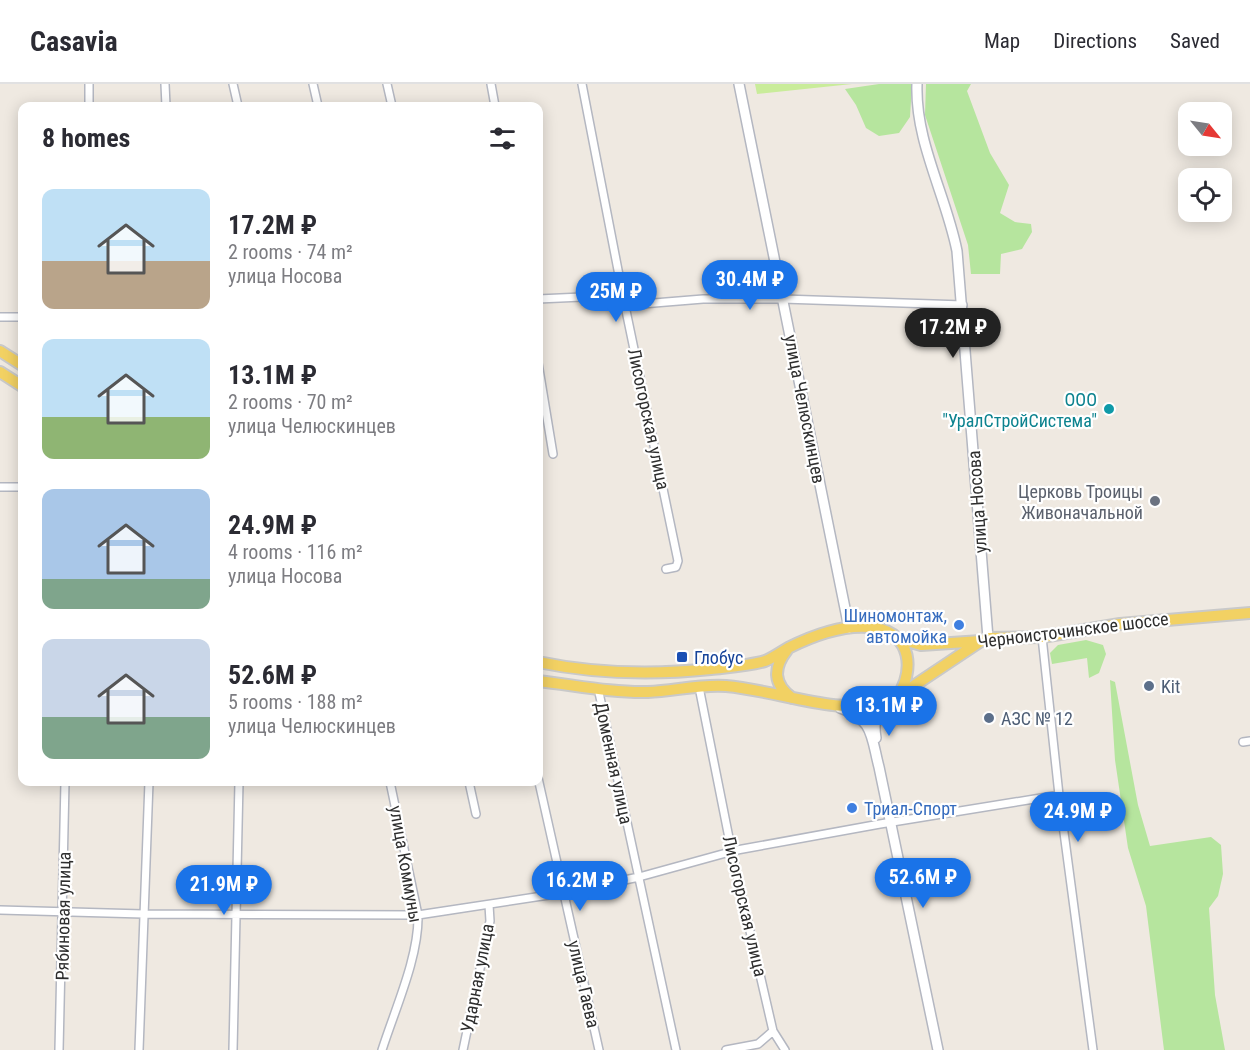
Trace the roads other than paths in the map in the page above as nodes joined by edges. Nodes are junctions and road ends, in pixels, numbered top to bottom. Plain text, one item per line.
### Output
1 (88, 84) edge
2 (165, 84) edge
3 (233, 84) edge
4 (313, 84) edge
5 (387, 84) edge
6 (491, 84) edge
7 (582, 84) edge
8 (739, 84) edge
9 (916, 84) edge
10 (89, 102) edge
11 (166, 102) edge
12 (237, 102) edge
13 (317, 102) edge
14 (391, 102) edge
15 (494, 102) edge
16 (543, 299) edge
17 (783, 299) junction
18 (624, 302) junction
19 (963, 305) junction
20 (0, 317) edge
21 (18, 317) edge
22 (0, 351) edge
23 (18, 362) edge
24 (0, 372) edge
25 (18, 383) edge
26 (543, 393) edge
27 (553, 454) dead end
28 (0, 487) edge
29 (18, 487) edge
30 (666, 569) dead end
31 (1250, 613) edge
32 (849, 628) junction
33 (1042, 637) junction
34 (897, 638) junction
35 (985, 639) junction
36 (789, 648) junction
37 (543, 663) edge
38 (543, 682) edge
39 (699, 687) junction
40 (598, 688) junction
41 (898, 696) junction
42 (793, 698) junction
43 (888, 703) junction
44 (832, 706) junction
45 (879, 767) junction
46 (65, 786) edge
47 (149, 786) edge
48 (239, 786) edge
49 (391, 786) edge
50 (470, 786) edge
51 (540, 786) edge
52 (1059, 795) junction
53 (476, 814) dead end
54 (891, 822) junction
55 (732, 853) junction
56 (639, 877) junction
57 (562, 893) junction
58 (489, 905) junction
59 (0, 910) edge
60 (63, 913) junction
61 (236, 913) junction
62 (143, 914) junction
63 (418, 915) junction
64 (773, 1032) junction
65 (60, 1050) edge
66 (140, 1050) edge
67 (233, 1050) edge
68 (382, 1050) edge
69 (463, 1050) edge
70 (599, 1050) edge
71 (676, 1050) edge
72 (726, 1050) edge
73 (785, 1050) edge
74 (938, 1050) edge
75 (1093, 1050) edge

1 - 10 street
2 - 11 street
3 - 12 street
4 - 13 street
5 - 14 street
6 - 15 street
7 - 18 street, Лисогорская улица
8 - 17 street, улица Челюскинцев
9 - 19 street, улица Носова
16 - 18 street
17 - 18 street
17 - 19 street
17 - 32 street, улица Челюскинцев
18 - 30 street, Лисогорская улица
19 - 35 street, улица Носова
20 - 21 street
22 - 23 main road
24 - 25 main road
26 - 27 street
28 - 29 street
31 - 33 main road, Черноисточинское шоссе
32 - 34 main road
32 - 36 main road
33 - 35 main road, Черноисточинское шоссе
33 - 52 street
34 - 35 main road, Черноисточинское шоссе
34 - 41 main road
35 - 41 main road
36 - 37 main road
36 - 42 main road
38 - 40 main road
39 - 40 main road
39 - 42 main road
39 - 55 street, Лисогорская улица
40 - 56 street, Доменная улица
41 - 43 main road
42 - 44 main road
43 - 44 main road
43 - 45 street
44 - 45 street
45 - 54 street
46 - 60 street, Рябиновая улица
47 - 62 street
48 - 61 street
49 - 63 street, улица Коммуны
50 - 53 street
51 - 57 street, улица Гаева
52 - 54 street
52 - 75 street
54 - 55 street
54 - 74 street
55 - 56 street
55 - 64 street, Лисогорская улица
56 - 57 street
56 - 71 street, Доменная улица
57 - 58 street
57 - 70 street, улица Гаева
58 - 63 street
58 - 69 street, Ударная улица
59 - 60 street
60 - 62 street
60 - 65 street, Рябиновая улица
61 - 62 street
61 - 63 street
61 - 67 street
62 - 66 street
63 - 68 street, улица Коммуны
64 - 72 street
64 - 73 street, Лисогорская улица

